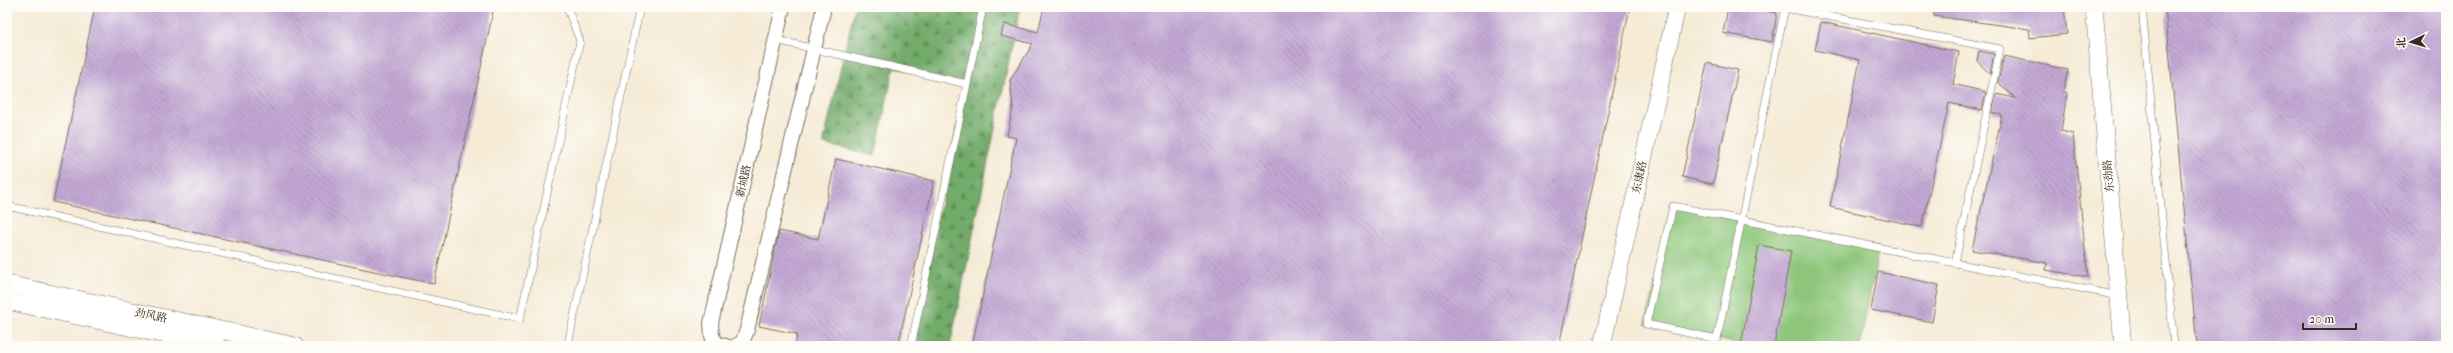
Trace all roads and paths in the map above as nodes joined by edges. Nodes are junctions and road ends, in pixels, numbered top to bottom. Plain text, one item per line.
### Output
1 (567, 7) edge
2 (640, 7) edge
3 (783, 7) edge
4 (824, 7) edge
5 (983, 7) edge
6 (1677, 7) edge
7 (2094, 7) edge
8 (2142, 7) edge
9 (776, 40) junction
10 (814, 50) junction
11 (967, 84) junction
12 (7, 206) edge
13 (1741, 220) junction
14 (1955, 263) junction
15 (7, 284) edge
16 (2119, 296) junction
17 (7, 302) edge
18 (568, 344) dead end
19 (218, 346) edge
20 (295, 346) edge
21 (726, 346) edge
22 (735, 346) edge
23 (911, 346) edge
24 (1602, 346) edge
25 (2123, 346) edge
26 (2174, 346) edge

1 - 12 lane
2 - 18 lane
3 - 9 street, 新城路
4 - 10 street
5 - 11 lane
6 - 24 street, 东康路
7 - 16 street, 东劲路
8 - 26 lane
9 - 10 lane
9 - 21 street, 新城路
10 - 11 lane
10 - 22 street
11 - 23 lane
13 - 13 lane
13 - 14 lane
13 - 14 lane
14 - 16 lane
15 - 20 street, 劲风路
16 - 25 street, 东劲路
17 - 19 street, 劲风路

